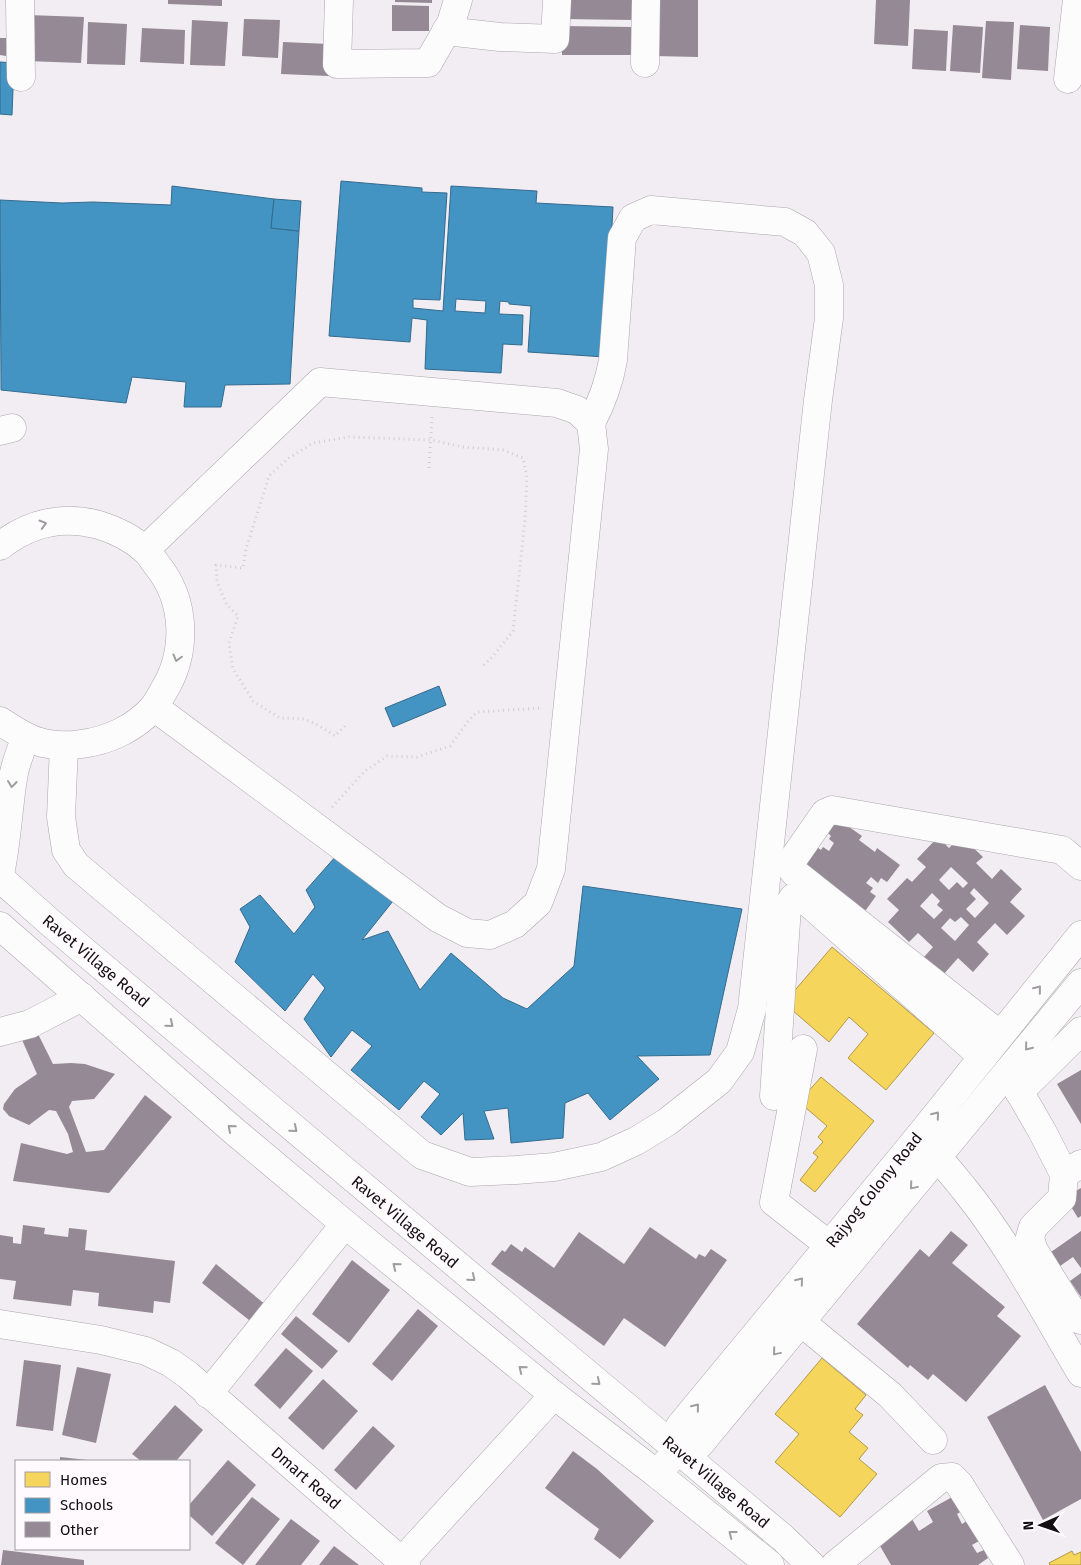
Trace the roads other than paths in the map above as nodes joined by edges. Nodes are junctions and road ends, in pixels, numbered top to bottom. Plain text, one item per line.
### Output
1 (20, 0) edge
2 (339, 0) edge
3 (458, 0) edge
4 (557, 0) edge
5 (646, 0) edge
6 (1077, 0) edge
7 (446, 31) junction
8 (645, 62) dead end
9 (21, 77) dead end
10 (1068, 79) dead end
11 (591, 423) junction
12 (0, 546) edge
13 (145, 550) junction
14 (154, 707) junction
15 (7, 727) edge
16 (64, 746) junction
17 (1081, 866) edge
18 (0, 874) edge
19 (0, 878) edge
20 (0, 926) edge
21 (1081, 935) edge
22 (1081, 983) edge
23 (82, 998) junction
24 (1081, 1031) edge
25 (0, 1032) edge
26 (1000, 1035) junction
27 (803, 1049) dead end
28 (983, 1057) junction
29 (1014, 1082) junction
30 (774, 1096) dead end
31 (917, 1139) junction
32 (938, 1157) junction
33 (1072, 1169) edge
34 (345, 1224) junction
35 (829, 1245) junction
36 (1081, 1320) edge
37 (801, 1322) junction
38 (1, 1328) edge
39 (1081, 1373) edge
40 (208, 1394) junction
41 (554, 1395) junction
42 (933, 1440) dead end
43 (678, 1450) junction
44 (657, 1474) junction
45 (404, 1563) edge
46 (770, 1565) edge
47 (811, 1565) edge
48 (835, 1565) edge
49 (1010, 1565) edge

1 - 9 street
2 - 7 street
3 - 7 street
4 - 7 street
5 - 8 street
6 - 10 street
11 - 13 street
11 - 14 street
11 - 16 street
12 -> 13 street
13 -> 14 street
14 - 16 street
15 - 16 street
15 -> 18 street
17 - 26 street
19 -> 43 street, Ravet Village Road
20 - 23 street, Ravet Village Road
26 -> 21 street, Rajyog Colony Road
22 -> 29 street, Rajyog Colony Road
23 - 25 street
34 -> 23 street, Ravet Village Road
24 - 29 street
26 - 28 street, Rajyog Colony Road
27 - 35 street
28 - 30 street
31 -> 28 street, Rajyog Colony Road
29 - 32 street, Rajyog Colony Road
29 - 33 street
31 - 32 street
31 - 35 street, Rajyog Colony Road
32 -> 37 street, Rajyog Colony Road
32 - 39 street
33 - 36 street
34 - 40 street
41 -> 34 street, Ravet Village Road
43 -> 35 street, Rajyog Colony Road
37 - 42 street
37 -> 43 street, Rajyog Colony Road
38 - 40 street, Dmart Road
40 - 45 street, Dmart Road
41 - 44 street, Ravet Village Road
41 - 45 street, Dmart Road
43 - 44 street
43 - 47 street, Ravet Village Road
46 -> 44 street, Ravet Village Road
48 - 49 street

